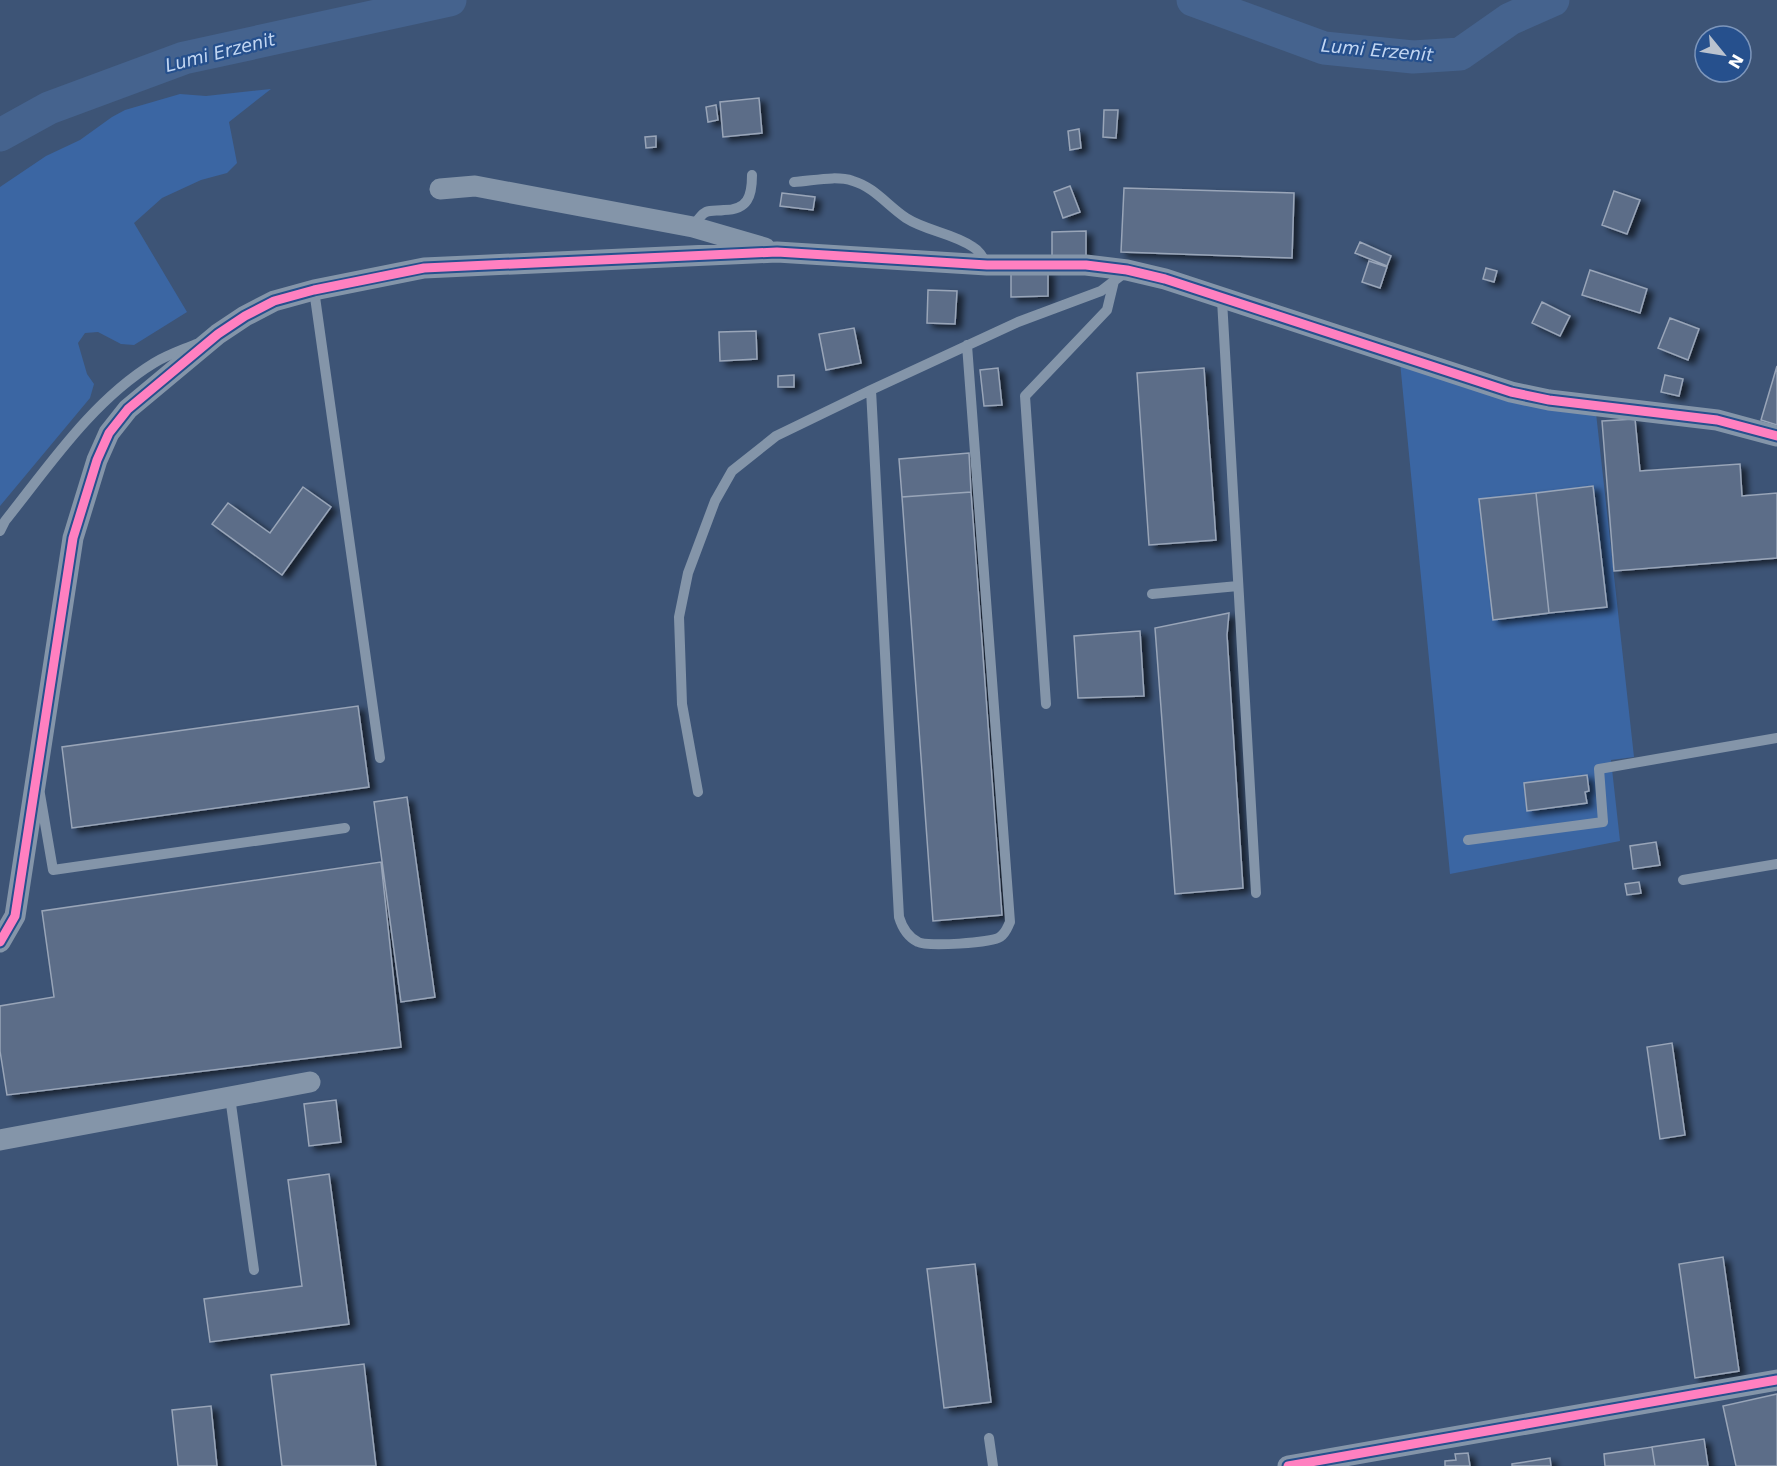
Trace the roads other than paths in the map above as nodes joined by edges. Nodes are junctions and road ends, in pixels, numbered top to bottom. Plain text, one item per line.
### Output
1 (752, 175) dead end
2 (794, 182) dead end
3 (440, 189) dead end
4 (693, 227) junction
5 (777, 252) junction
6 (987, 265) junction
7 (1120, 276) junction
8 (314, 290) junction
9 (1222, 300) junction
10 (218, 334) junction
11 (967, 345) junction
12 (871, 390) junction
13 (1777, 436) edge
14 (2, 526) edge
15 (1238, 586) junction
16 (1152, 594) dead end
17 (1046, 704) dead end
18 (1777, 738) edge
19 (380, 758) dead end
20 (36, 773) junction
21 (698, 792) dead end
22 (345, 828) dead end
23 (1468, 840) dead end
24 (1777, 864) edge
25 (1683, 880) dead end
26 (1256, 893) dead end
27 (0, 942) edge
28 (310, 1082) dead end
29 (230, 1097) junction
30 (0, 1140) edge
31 (254, 1270) dead end
32 (1777, 1380) edge
33 (989, 1438) dead end
34 (993, 1466) edge
35 (1288, 1466) edge

1 - 4 lane
2 - 6 lane
3 - 4 street
4 - 5 street
5 - 6 street
5 - 8 street
6 - 7 street
7 - 9 street
7 - 11 lane
7 - 17 lane
8 - 10 street
8 - 19 lane
9 - 13 street
9 - 15 lane
10 - 14 lane
10 - 20 street
11 - 12 lane
11 - 12 lane
12 - 21 lane
15 - 16 lane
15 - 26 lane
18 - 23 lane
20 - 22 lane
20 - 27 street
24 - 25 lane
28 - 29 street
29 - 30 street
29 - 31 lane
32 - 35 street
33 - 34 lane

